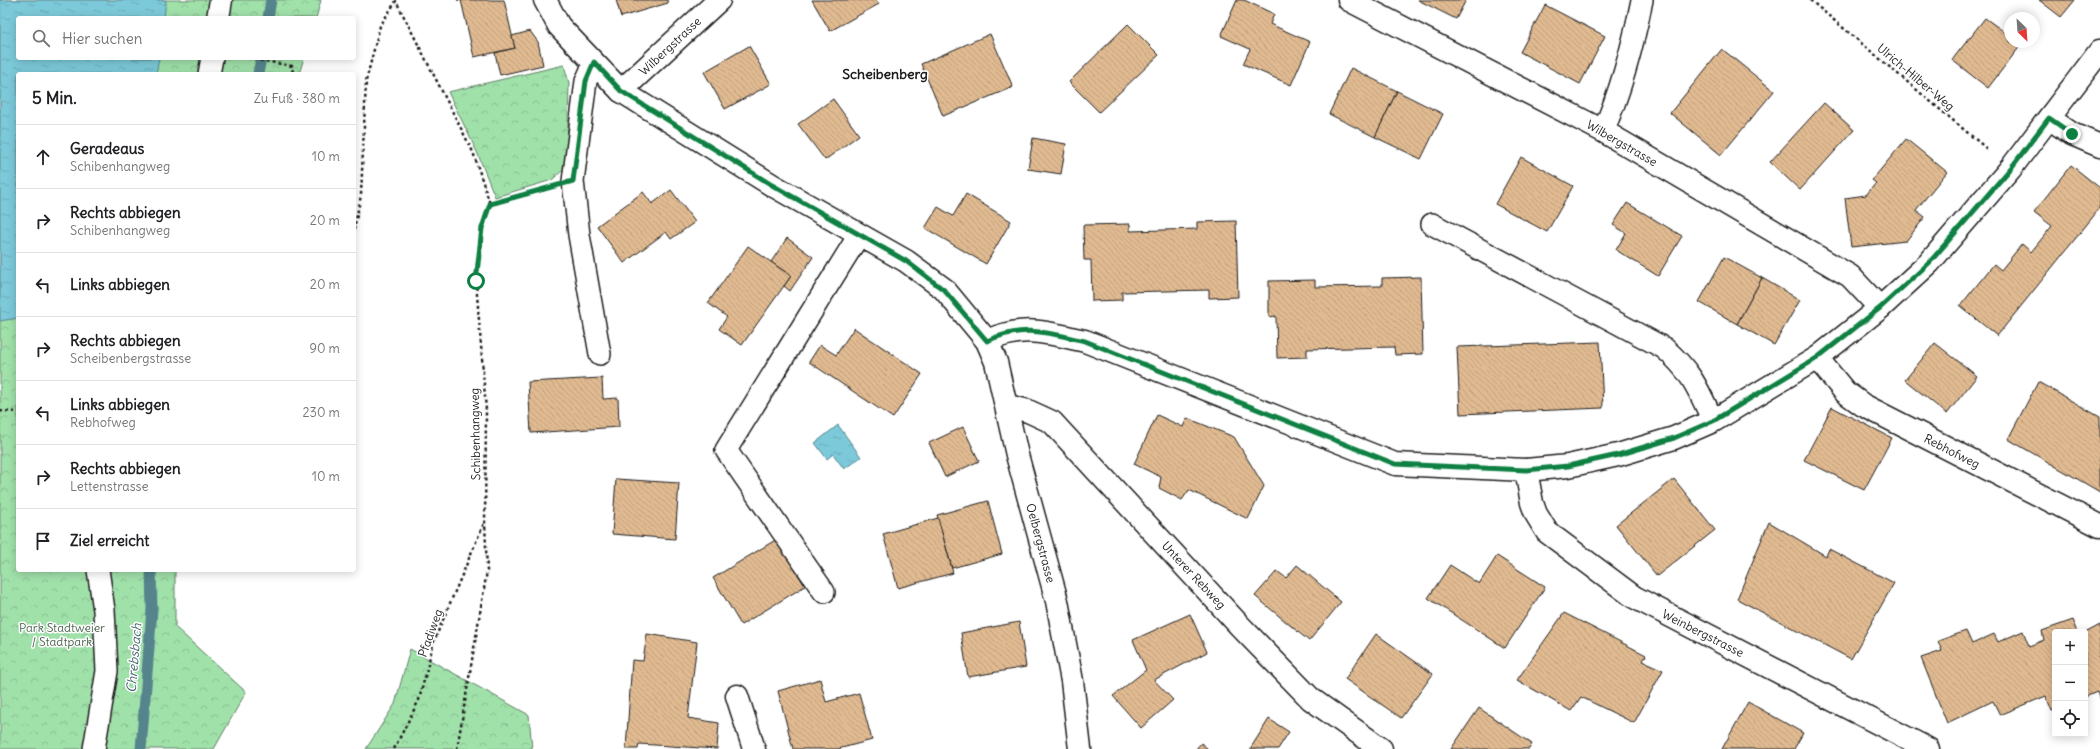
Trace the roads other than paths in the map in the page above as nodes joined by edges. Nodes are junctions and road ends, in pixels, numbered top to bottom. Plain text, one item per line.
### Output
1 (221, 0) edge
2 (545, 0) edge
3 (719, 0) edge
4 (1349, 0) edge
5 (1642, 0) edge
6 (218, 16) edge
7 (2100, 51) edge
8 (212, 60) edge
9 (594, 62) junction
10 (209, 72) edge
11 (621, 91) junction
12 (2049, 118) junction
13 (1603, 131) junction
14 (2100, 146) edge
15 (1432, 224) dead end
16 (859, 235) junction
17 (1880, 308) junction
18 (987, 341) junction
19 (600, 354) dead end
20 (1817, 358) junction
21 (1008, 406) junction
22 (1713, 421) junction
23 (1526, 470) junction
24 (2099, 525) edge
25 (98, 572) edge
26 (824, 592) dead end
27 (737, 696) dead end
28 (94, 749) edge
29 (754, 749) edge
30 (1080, 749) edge
31 (1381, 749) edge
32 (1928, 749) edge

1 - 6 street
2 - 9 street, Oelbergstrasse
3 - 11 street, Wilbergstrasse
4 - 13 street, Wilbergstrasse
5 - 13 lane
7 - 12 street
8 - 10 lane
9 - 11 street, Oelbergstrasse
9 - 19 lane
11 - 16 street, Oelbergstrasse
12 - 14 street
12 - 17 street
13 - 17 street, Wilbergstrasse
15 - 22 lane
16 - 18 street, Oelbergstrasse
16 - 26 lane
17 - 20 street
18 - 21 street, Oelbergstrasse
18 - 23 street
20 - 22 street
20 - 24 street, Rebhofweg
21 - 30 street, Oelbergstrasse
21 - 31 street, Unterer Rebweg
22 - 23 street
23 - 32 street, Weinbergstrasse
25 - 28 lane
27 - 29 street

